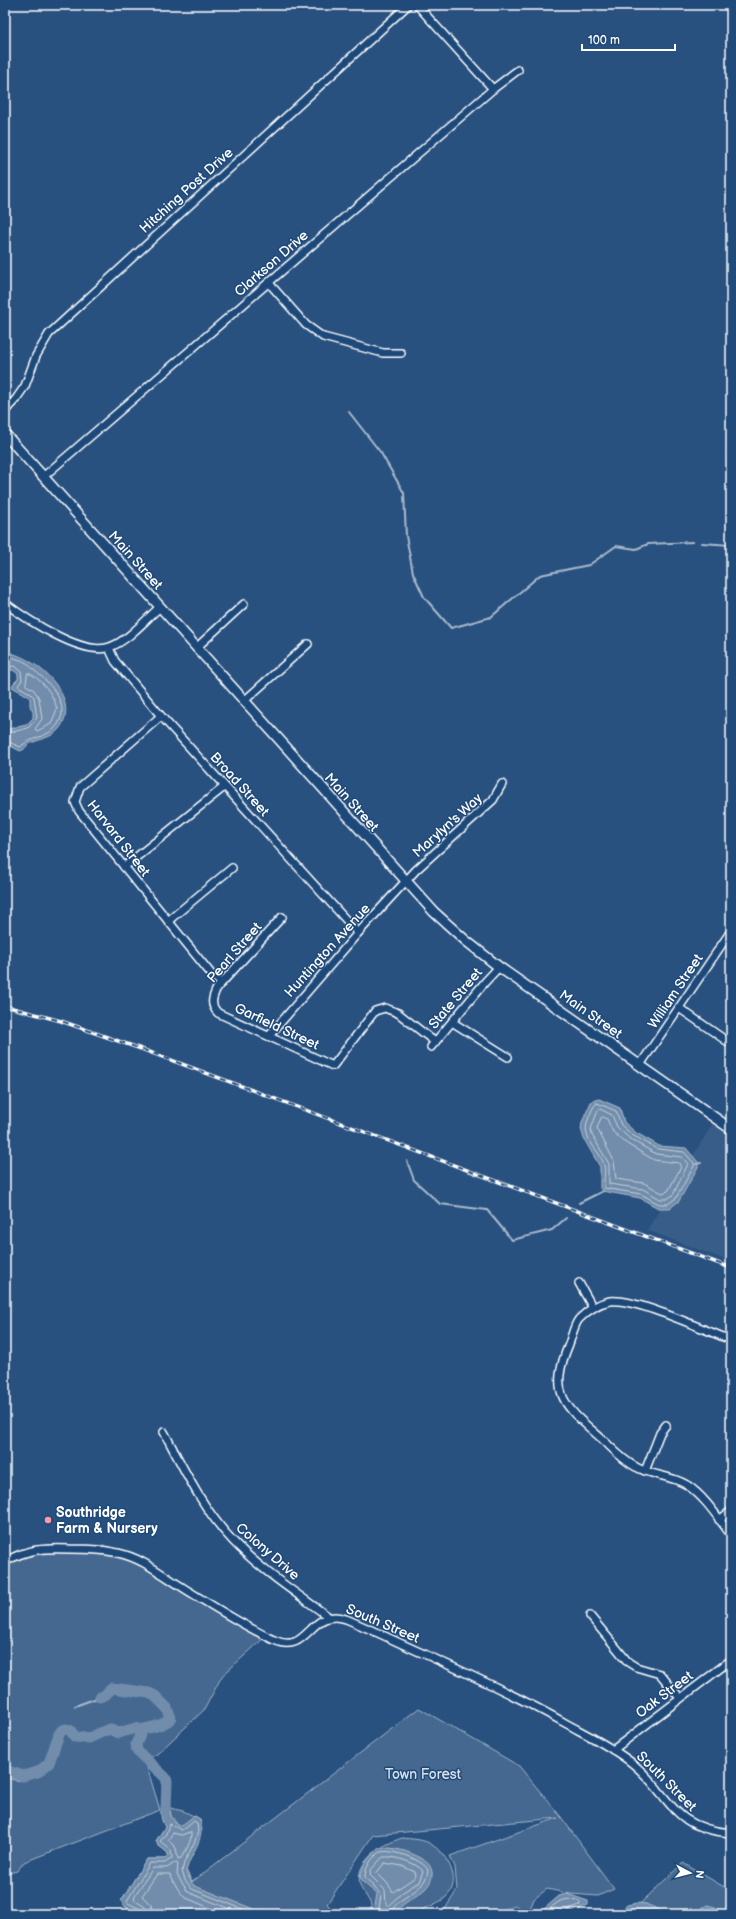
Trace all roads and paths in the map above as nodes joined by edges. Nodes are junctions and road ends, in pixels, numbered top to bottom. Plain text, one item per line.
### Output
1 (408, 5) edge
2 (418, 5) edge
3 (518, 70) dead end
4 (493, 89) junction
5 (269, 283) junction
6 (401, 353) dead end
7 (5, 411) edge
8 (5, 434) edge
9 (43, 477) junction
10 (5, 604) edge
11 (244, 604) dead end
12 (160, 607) junction
13 (308, 644) dead end
14 (109, 648) junction
15 (196, 648) junction
16 (244, 701) junction
17 (161, 716) junction
18 (502, 784) dead end
19 (224, 787) junction
20 (124, 867) junction
21 (232, 868) dead end
22 (405, 882) junction
23 (282, 917) dead end
24 (168, 921) junction
25 (731, 930) edge
26 (358, 933) junction
27 (499, 967) junction
28 (221, 983) junction
29 (212, 1007) joint
30 (679, 1008) junction
31 (452, 1022) junction
32 (269, 1036) junction
33 (731, 1044) edge
34 (508, 1057) dead end
35 (640, 1065) junction
36 (333, 1066) joint
37 (731, 1129) edge
38 (579, 1283) dead end
39 (593, 1308) junction
40 (731, 1340) edge
41 (666, 1425) dead end
42 (164, 1432) dead end
43 (645, 1471) junction
44 (731, 1511) edge
45 (719, 1520) junction
46 (731, 1535) edge
47 (5, 1562) edge
48 (590, 1616) dead end
49 (329, 1617) junction
50 (731, 1660) edge
51 (680, 1698) junction
52 (613, 1750) junction
53 (731, 1833) edge

1 - 7 street, Hitching Post Drive
2 - 4 street
3 - 4 street, Clarkson Drive
4 - 5 street, Clarkson Drive
5 - 6 street
5 - 9 street, Clarkson Drive
8 - 9 main road, Main Street
9 - 12 main road, Main Street
10 - 14 street
11 - 15 street
12 - 14 street
12 - 15 main road, Main Street
13 - 16 street
14 - 17 street, Broad Street
15 - 16 main road, Main Street
16 - 22 main road, Main Street
17 - 19 street, Broad Street
17 - 20 street, Harvard Street
18 - 22 street, Marylyn's Way
19 - 20 street
19 - 26 street, Broad Street
20 - 24 street, Harvard Street
21 - 24 street
22 - 26 street, Huntington Avenue
22 - 27 main road, Main Street
23 - 28 street, Pearl Street
24 - 28 street, Harvard Street
25 - 30 street, William Street
26 - 32 street, Huntington Avenue
27 - 31 street, State Street
27 - 35 main road, Main Street
28 - 29 street, Pearl Street
29 - 32 street, Garfield Street
30 - 33 street
30 - 35 street, William Street
31 - 34 street
31 - 36 street, State Street
32 - 36 street, Garfield Street
35 - 37 main road, Main Street
38 - 39 street
39 - 40 street
39 - 43 street
41 - 43 street
42 - 49 street, Colony Drive
43 - 45 street
44 - 45 street
45 - 46 street
47 - 49 street, South Street
48 - 51 street
49 - 52 street, South Street
50 - 51 street, Oak Street
51 - 52 street, Oak Street
52 - 53 street, South Street

